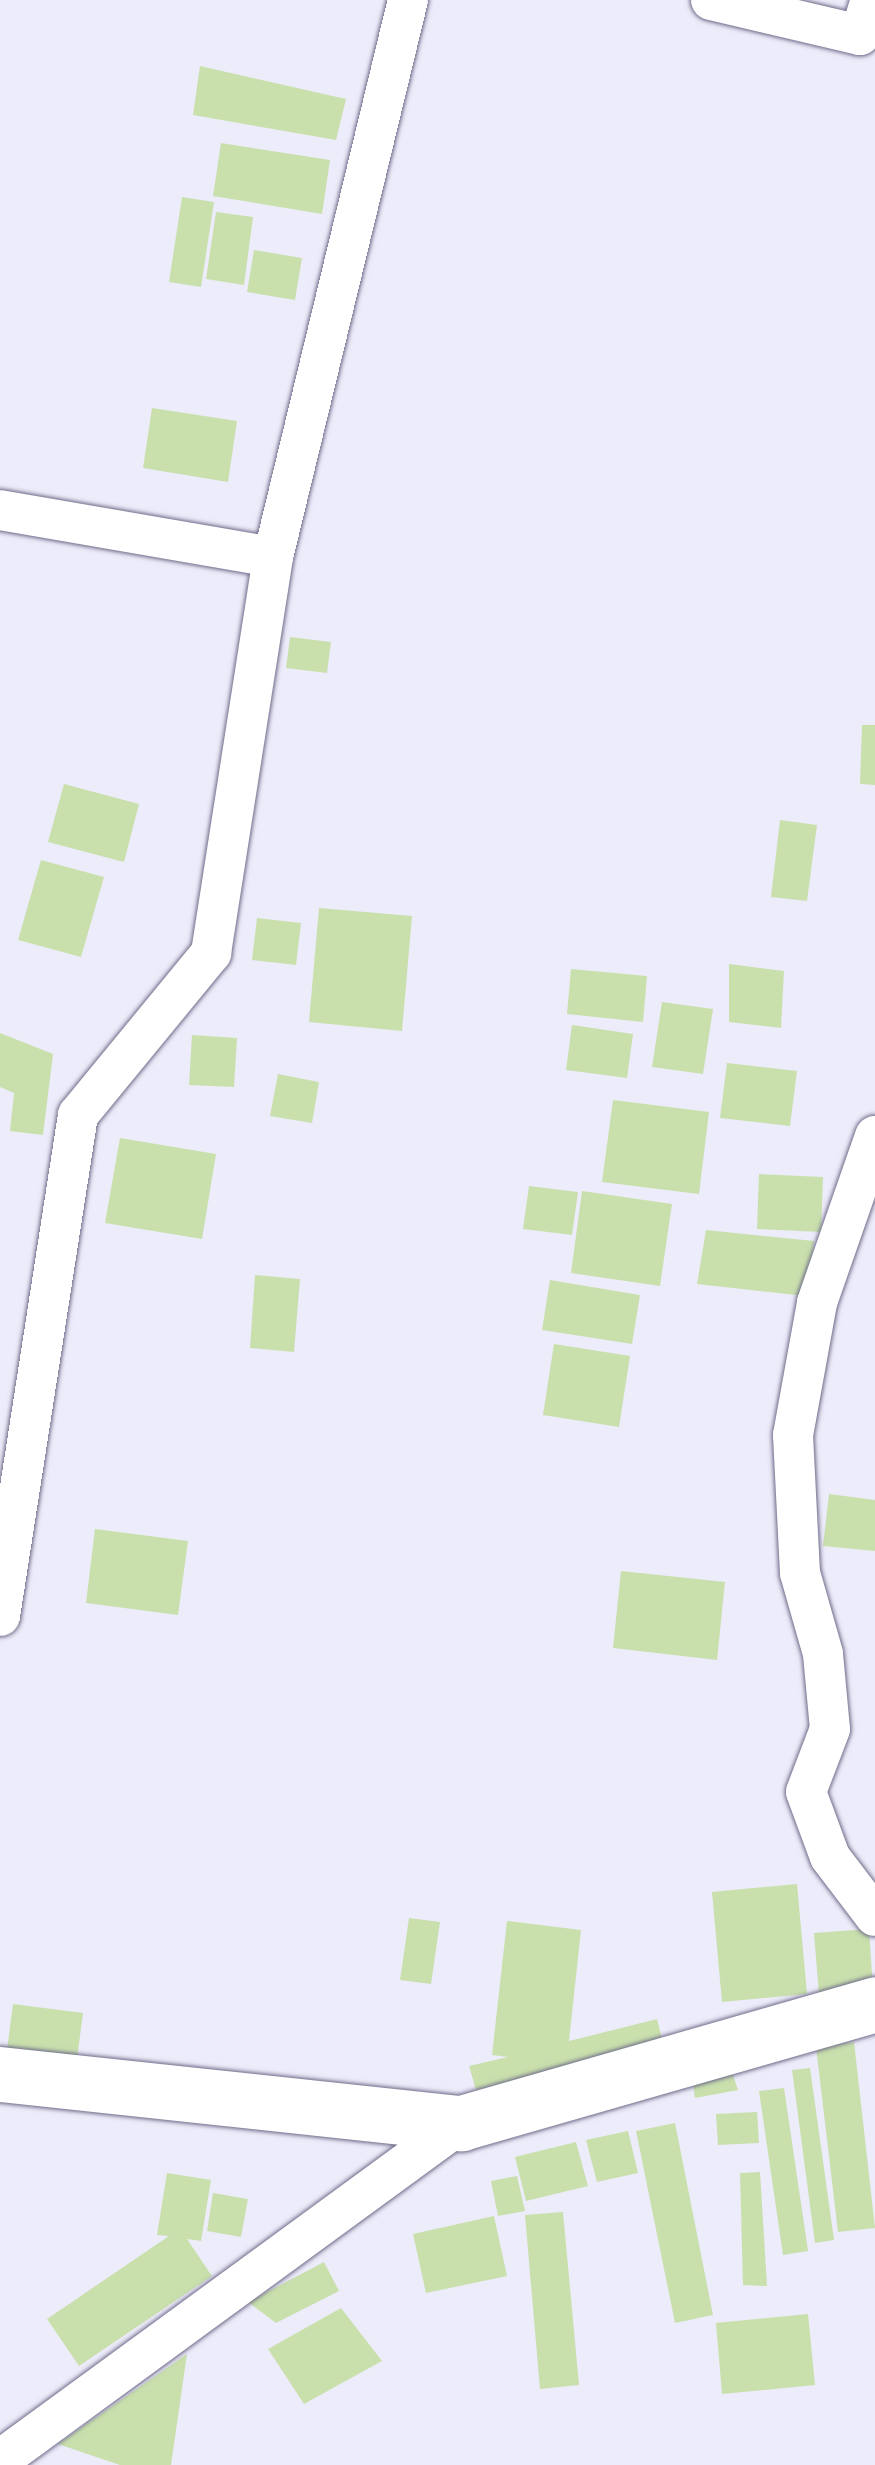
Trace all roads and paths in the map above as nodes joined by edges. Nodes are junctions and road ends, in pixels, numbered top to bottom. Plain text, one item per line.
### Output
1 (408, 0) edge
2 (711, 0) edge
3 (871, 0) edge
4 (0, 510) edge
5 (273, 557) junction
6 (875, 1136) edge
7 (0, 1616) edge
8 (875, 1916) edge
9 (875, 2004) edge
10 (0, 2074) edge
11 (461, 2123) junction
12 (0, 2460) edge

1 - 5 street
2 - 3 street
4 - 5 street
5 - 7 street
6 - 8 street
9 - 11 street
10 - 11 street
11 - 12 street

